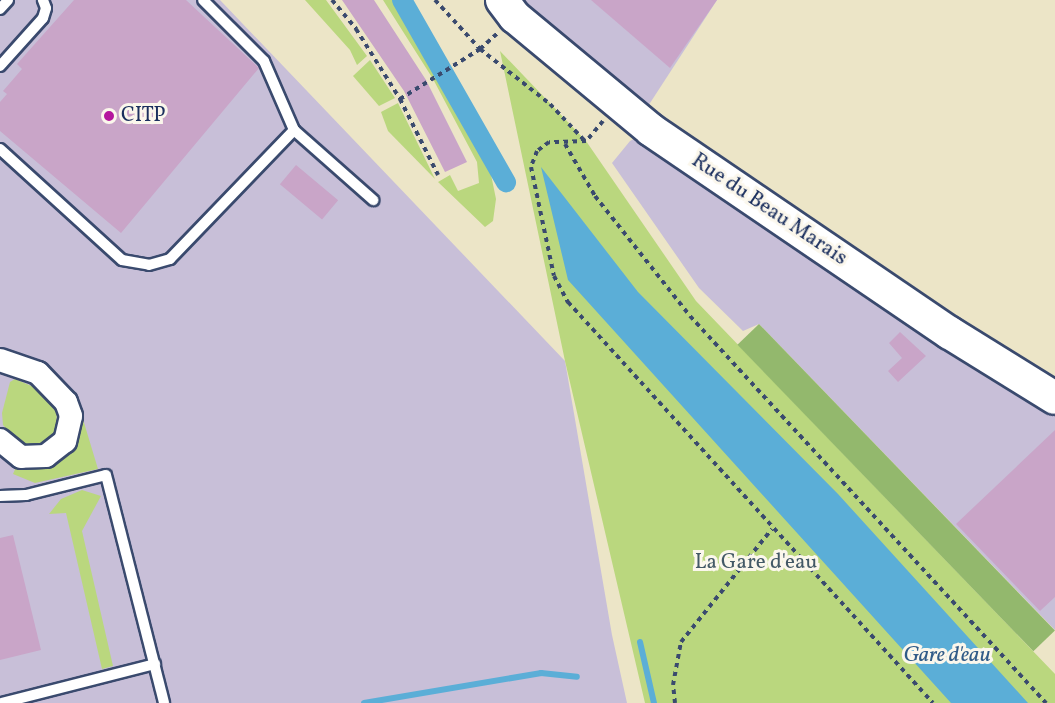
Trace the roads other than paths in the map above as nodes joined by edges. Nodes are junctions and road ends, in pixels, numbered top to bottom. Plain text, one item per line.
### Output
1 (8, 0) edge
2 (42, 0) edge
3 (203, 0) edge
4 (0, 9) edge
5 (508, 9) edge
6 (0, 66) edge
7 (294, 130) junction
8 (0, 149) edge
9 (373, 200) dead end
10 (0, 360) edge
11 (1055, 398) edge
12 (0, 441) edge
13 (0, 496) edge
14 (155, 664) junction
15 (2, 703) edge
16 (164, 703) edge

1 - 4 lane
2 - 6 lane
3 - 7 lane
5 - 11 street, Rue du Beau Marais
7 - 8 lane
7 - 9 lane
10 - 12 street
13 - 14 lane
14 - 15 lane
14 - 16 lane

